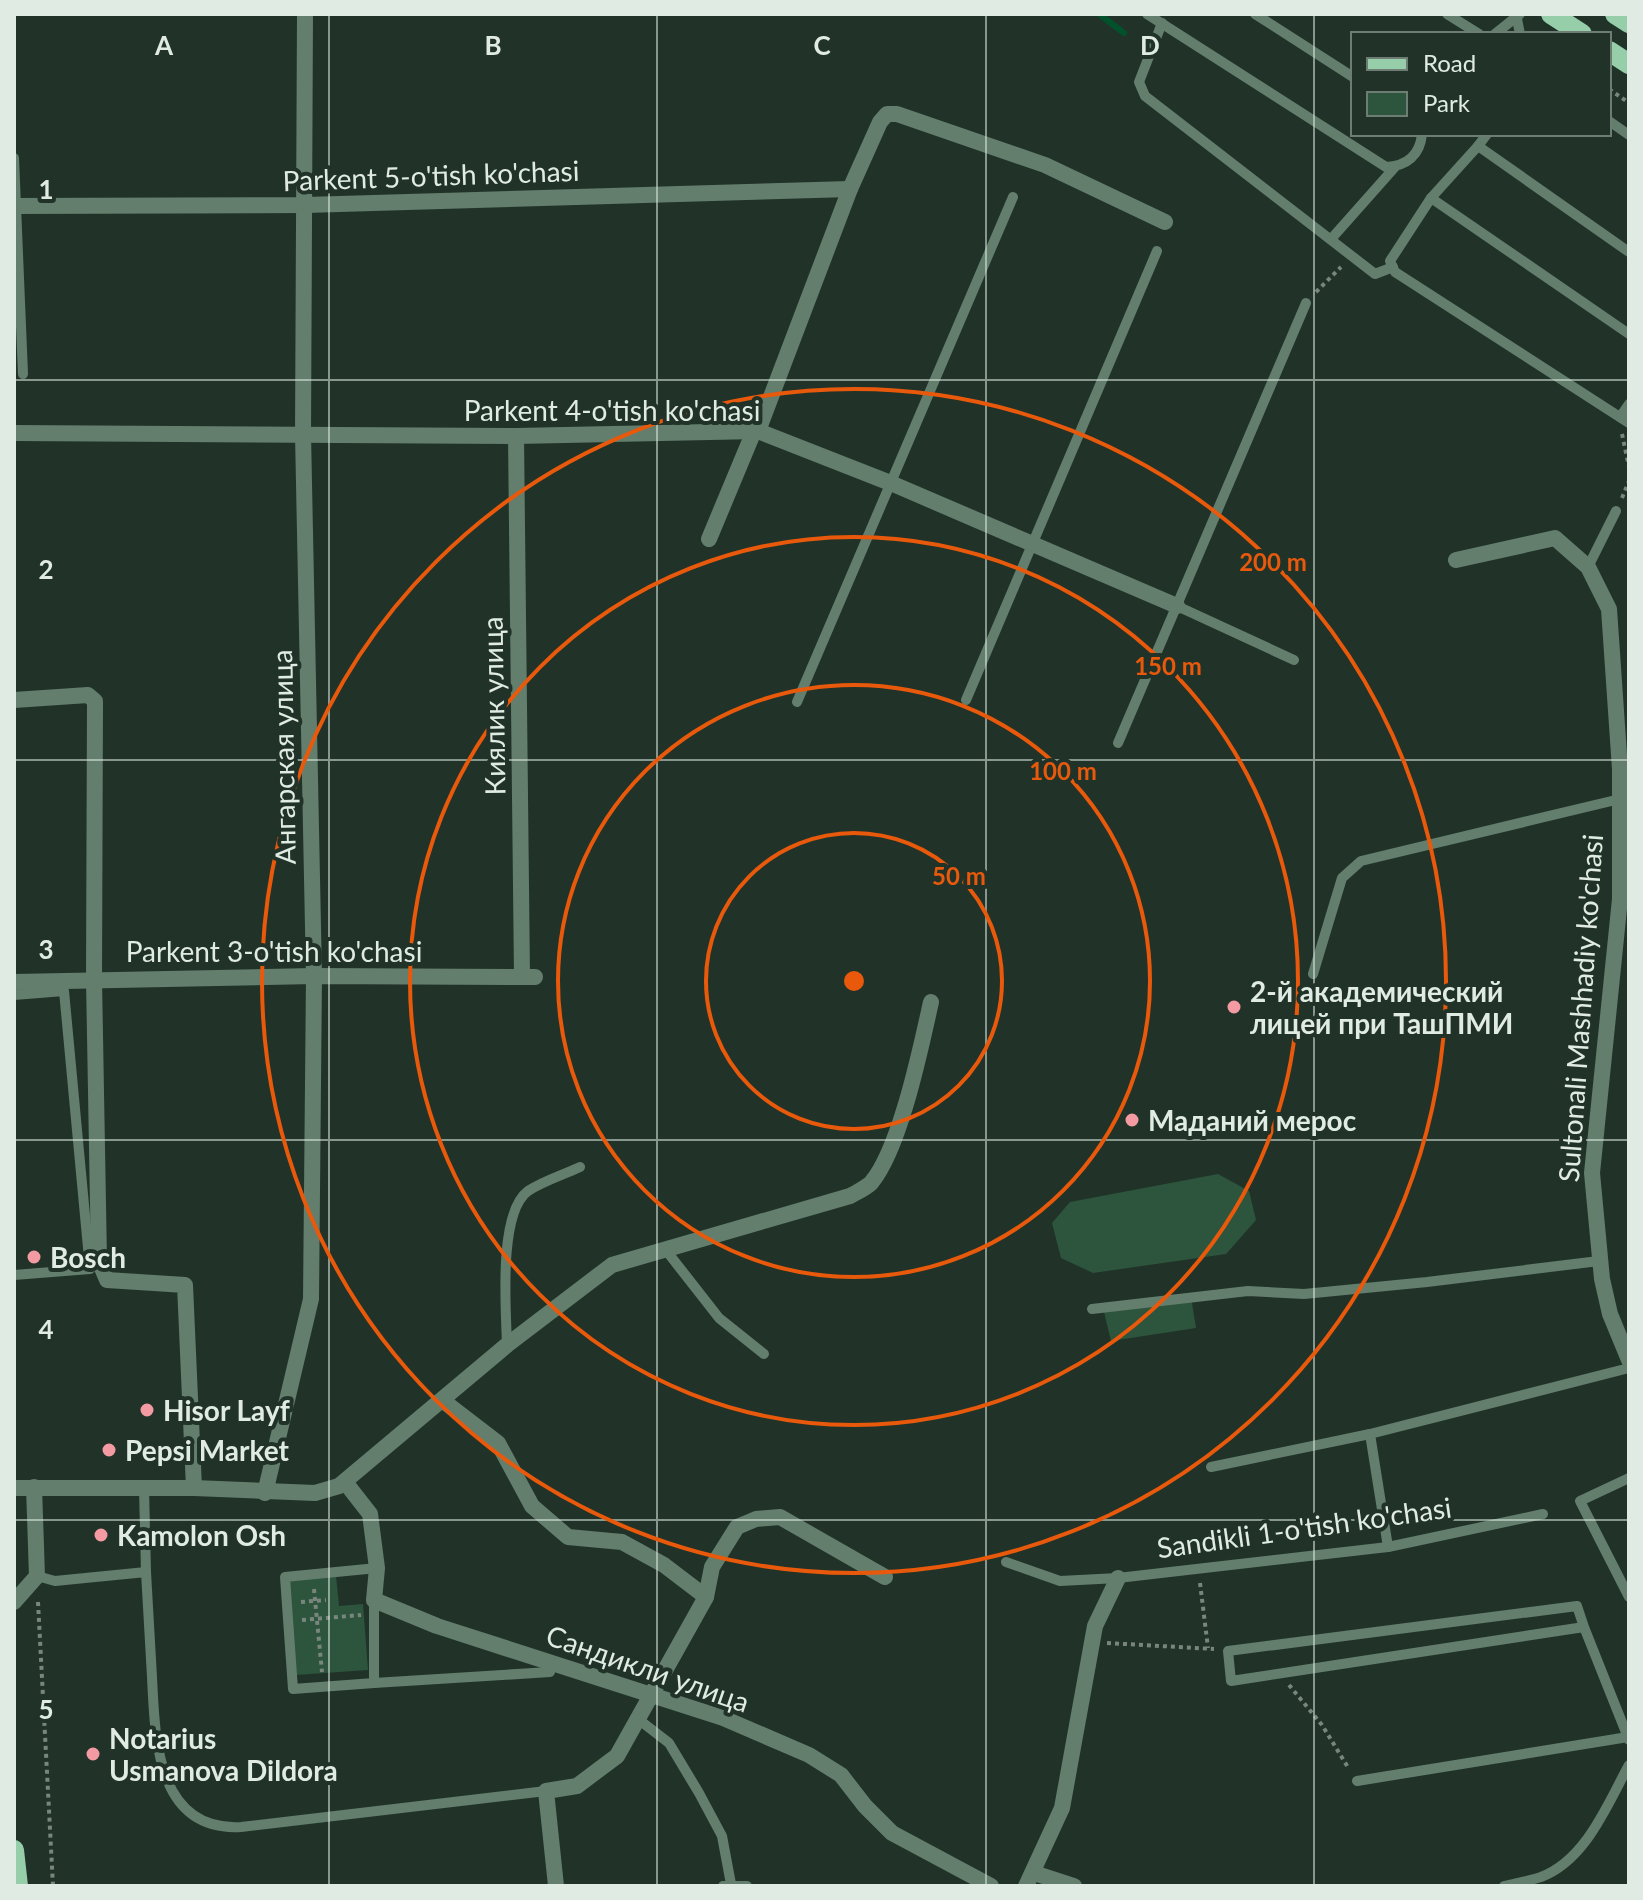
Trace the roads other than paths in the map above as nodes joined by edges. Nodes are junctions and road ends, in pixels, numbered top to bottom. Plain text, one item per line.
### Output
1 (305, 14) edge
2 (1147, 14) edge
3 (1255, 14) edge
4 (1447, 14) edge
5 (1551, 14) edge
6 (1615, 14) edge
7 (1517, 15) edge
8 (1162, 23) junction
9 (1629, 23) edge
10 (1476, 32) edge
11 (1497, 32) edge
12 (1579, 32) edge
13 (1611, 52) edge
14 (1629, 64) edge
15 (1351, 76) edge
16 (1611, 122) edge
17 (1629, 135) edge
18 (1423, 136) edge
19 (1486, 136) edge
20 (1478, 146) junction
21 (14, 158) edge
22 (1395, 167) junction
23 (850, 189) junction
24 (1013, 197) dead end
25 (1431, 198) junction
26 (305, 205) junction
27 (15, 206) edge
28 (1165, 222) dead end
29 (1332, 238) junction
30 (1157, 251) dead end
31 (1629, 252) edge
32 (1393, 267) junction
33 (1306, 303) road end
34 (1629, 334) edge
35 (23, 374) dead end
36 (1629, 404) edge
37 (1626, 421) edge
38 (756, 431) junction
39 (14, 433) edge
40 (303, 434) junction
41 (516, 436) junction
42 (893, 484) junction
43 (1616, 511) road end
44 (709, 539) dead end
45 (1036, 544) junction
46 (1456, 560) dead end
47 (1588, 567) junction
48 (1177, 606) junction
49 (1294, 660) dead end
50 (14, 700) edge
51 (966, 700) dead end
52 (797, 702) dead end
53 (1118, 743) dead end
54 (1625, 770) edge
55 (1620, 799) junction
56 (1313, 974) dead end
57 (314, 976) junction
58 (528, 976) joint
59 (94, 979) junction
60 (14, 982) edge
61 (14, 995) edge
62 (931, 1002) dead end
63 (580, 1167) dead end
64 (665, 1249) junction
65 (1599, 1261) junction
66 (14, 1275) edge
67 (1092, 1309) dead end
68 (507, 1345) junction
69 (764, 1354) dead end
70 (1629, 1360) edge
71 (1629, 1368) edge
72 (442, 1400) junction
73 (1370, 1434) junction
74 (1211, 1467) dead end
75 (1629, 1478) edge
76 (345, 1482) junction
77 (34, 1487) junction
78 (14, 1488) edge
79 (144, 1488) junction
80 (194, 1488) junction
81 (265, 1493) junction
82 (1543, 1514) dead end
83 (1388, 1547) junction
84 (1006, 1562) dead end
85 (377, 1568) junction
86 (146, 1572) junction
87 (37, 1576) junction
88 (885, 1577) dead end
89 (1118, 1578) junction
90 (706, 1597) junction
91 (1629, 1597) edge
92 (14, 1602) edge
93 (373, 1607) junction
94 (1584, 1627) junction
95 (550, 1672) dead end
96 (374, 1683) junction
97 (653, 1693) junction
98 (638, 1719) junction
99 (1628, 1738) edge
100 (1629, 1765) edge
101 (1357, 1781) road end
102 (546, 1791) junction
103 (14, 1850) edge
104 (1030, 1880) edge
105 (727, 1885) edge
106 (18, 1886) edge
107 (556, 1886) edge
108 (747, 1886) edge
109 (991, 1886) edge
110 (1074, 1886) edge
111 (1504, 1886) edge

1 - 26 street, Ангарская улица
2 - 8 lane
3 - 15 lane
4 - 10 lane
5 - 12 main road
6 - 9 main road
7 - 11 lane
8 - 22 lane
8 - 29 lane
13 - 14 main road
16 - 17 lane
18 - 22 lane
19 - 20 lane
20 - 25 lane
20 - 31 lane
21 - 27 lane
22 - 29 lane
23 - 26 street, Parkent 5-o'tish ko'chasi
23 - 28 street
23 - 38 street
24 - 42 lane
25 - 32 lane
25 - 34 lane
26 - 27 street, Parkent 5-o'tish ko'chasi
26 - 40 street, Ангарская улица
27 - 35 lane
29 - 32 lane
30 - 45 lane
32 - 37 lane
33 - 48 lane
36 - 37 lane
38 - 41 street, Parkent 4-o'tish ko'chasi
38 - 42 street, Parkent 4-o'tish ko'chasi
38 - 44 street
39 - 40 street, Parkent 4-o'tish ko'chasi
40 - 41 street, Parkent 4-o'tish ko'chasi
40 - 57 street, Ангарская улица
41 - 58 street, Киялик улица
42 - 45 street, Parkent 4-o'tish ko'chasi
42 - 52 lane
43 - 47 lane
45 - 48 street, Parkent 4-o'tish ko'chasi
45 - 51 lane
46 - 47 street, Sultonali Mashhadiy ko'chasi
47 - 54 street, Sultonali Mashhadiy ko'chasi
48 - 49 lane
48 - 53 lane
50 - 59 street
54 - 55 street, Sultonali Mashhadiy ko'chasi
55 - 56 lane
55 - 65 street, Sultonali Mashhadiy ko'chasi
57 - 58 street, Parkent 3-o'tish ko'chasi
57 - 59 street, Parkent 3-o'tish ko'chasi
57 - 81 street, Ангарская улица
59 - 60 street, Parkent 3-o'tish ko'chasi
59 - 80 street
61 - 66 lane
62 - 64 street
63 - 68 lane
64 - 68 street
64 - 69 lane
65 - 67 lane
65 - 70 street, Sultonali Mashhadiy ko'chasi
68 - 72 street
71 - 73 lane
72 - 76 street
72 - 90 street
73 - 74 lane
73 - 83 lane
75 - 91 lane
76 - 81 street
76 - 85 street
77 - 78 street
77 - 79 street
77 - 87 street
79 - 80 street
79 - 86 lane
80 - 81 street
82 - 83 lane, Sandikli 1-o'tish ko'chasi
83 - 89 lane, Sandikli 1-o'tish ko'chasi
84 - 89 lane, Sandikli 1-o'tish ko'chasi
85 - 93 street
85 - 96 lane
86 - 87 lane
86 - 102 lane
87 - 92 street
88 - 90 street
89 - 104 street
90 - 97 street
93 - 96 lane
93 - 97 street, Сандикли улица
94 - 94 lane
94 - 99 lane
95 - 96 lane
97 - 98 street
97 - 109 street, Сандикли улица
98 - 102 street
98 - 105 lane
99 - 101 lane
100 - 111 lane
102 - 107 street
103 - 106 main road
104 - 110 street
105 - 108 lane

